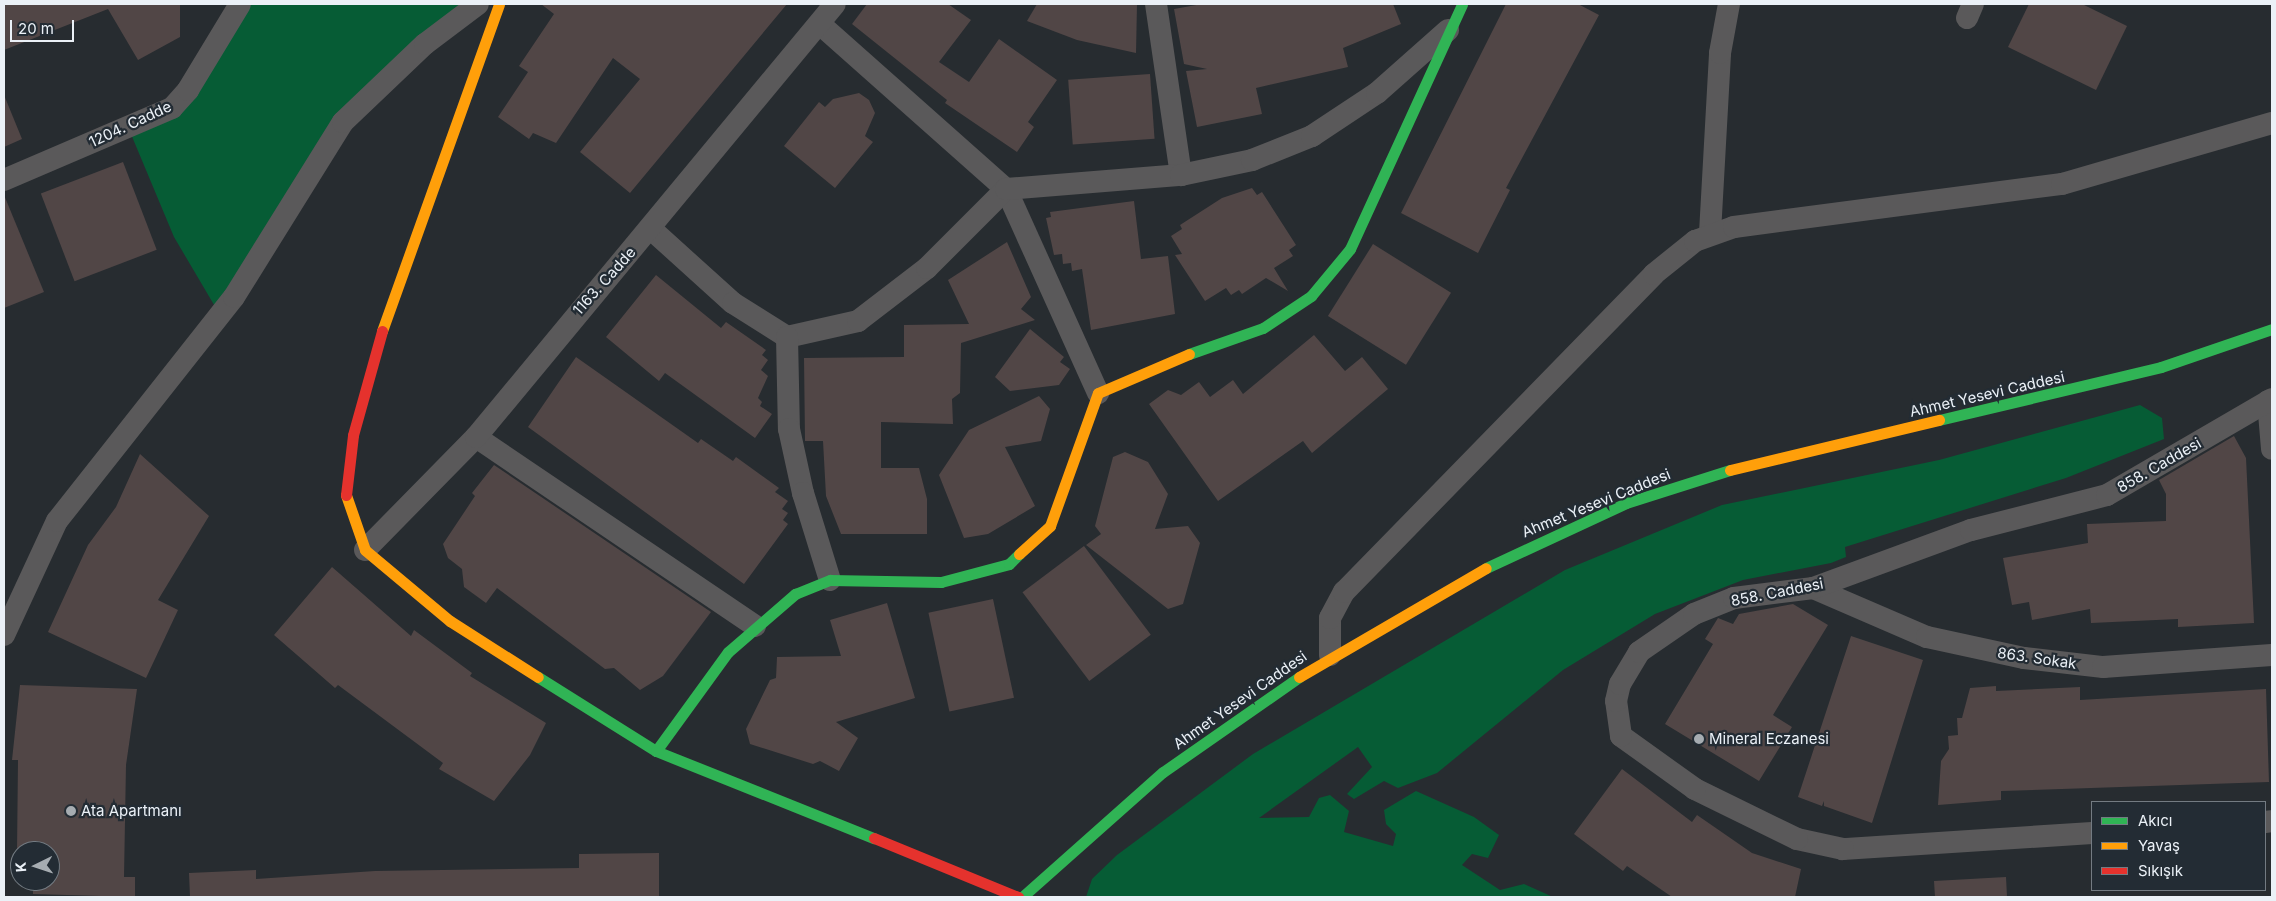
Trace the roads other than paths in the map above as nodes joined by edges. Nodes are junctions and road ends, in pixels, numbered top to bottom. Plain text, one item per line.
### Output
1 (240, 4) edge
2 (478, 4) edge
3 (499, 4) edge
4 (834, 4) edge
5 (1156, 4) edge
6 (1462, 4) edge
7 (1729, 4) edge
8 (821, 24) junction
9 (1453, 26) junction
10 (2272, 123) edge
11 (1181, 175) junction
12 (4, 180) edge
13 (1006, 189) junction
14 (651, 229) junction
15 (1710, 233) junction
16 (2272, 329) edge
17 (788, 337) junction
18 (1098, 393) junction
19 (2270, 400) edge
20 (476, 436) junction
21 (2272, 450) edge
22 (365, 550) junction
23 (830, 580) junction
24 (1813, 588) junction
25 (755, 626) junction
26 (4, 635) edge
27 (1330, 655) junction
28 (2272, 655) edge
29 (656, 750) junction
30 (2091, 833) edge
31 (1020, 897) edge

1 - 12 street, 1204. Cadde
2 - 26 street
3 - 22 street
4 - 8 street, 1163. Cadde
5 - 11 street
6 - 9 street
7 - 15 street
8 - 13 street
8 - 14 street, 1163. Cadde
9 - 11 street
9 - 18 street
10 - 15 street
11 - 13 street
13 - 17 street
13 - 18 street
14 - 17 street
14 - 20 street, 1163. Cadde
15 - 27 street
16 - 27 street, Ahmet Yesevi Caddesi
17 - 23 street
18 - 23 street
19 - 21 street
19 - 24 street, 858. Caddesi
20 - 22 street, 1163. Cadde
20 - 25 street
22 - 29 street
23 - 25 street
24 - 28 street, 863. Sokak
24 - 30 street, 858. Caddesi
25 - 29 street
27 - 31 street, Ahmet Yesevi Caddesi
29 - 31 street

